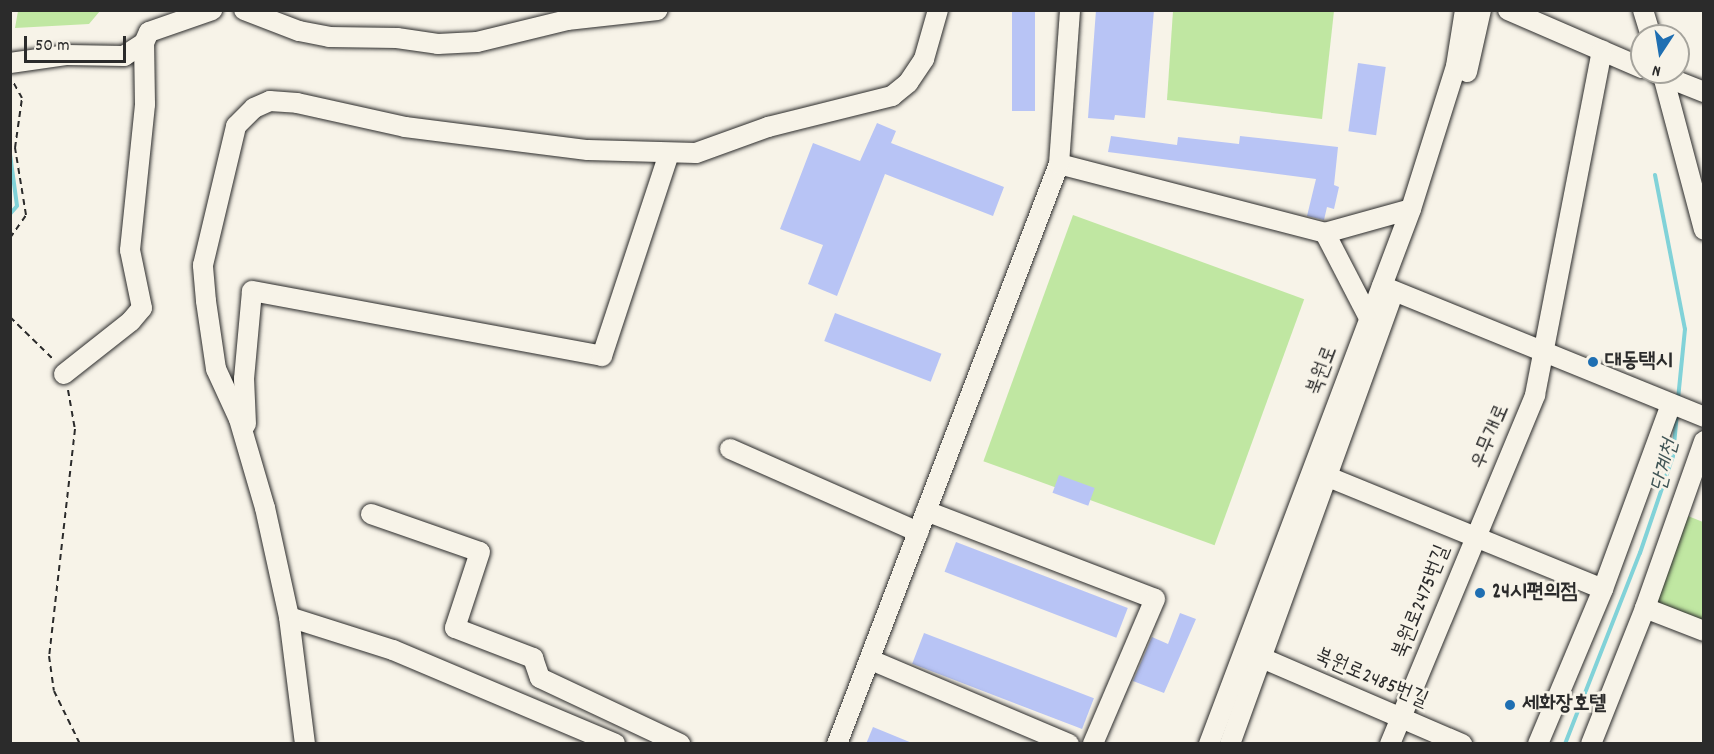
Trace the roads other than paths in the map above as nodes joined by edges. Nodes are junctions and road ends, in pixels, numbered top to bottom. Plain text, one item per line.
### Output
1 (212, 10) edge
2 (244, 10) edge
3 (657, 10) edge
4 (938, 10) edge
5 (1070, 10) edge
6 (1465, 10) edge
7 (1481, 10) edge
8 (1508, 10) edge
9 (144, 43) junction
10 (1602, 50) junction
11 (10, 63) edge
12 (1630, 63) edge
13 (1662, 84) edge
14 (1685, 84) edge
15 (1704, 92) edge
16 (669, 154) junction
17 (1059, 164) junction
18 (1411, 209) junction
19 (1704, 230) edge
20 (1325, 233) junction
21 (1388, 289) junction
22 (1369, 318) junction
23 (1545, 353) junction
24 (64, 374) road end
25 (1671, 405) junction
26 (1704, 417) edge
27 (1704, 441) edge
28 (246, 445) junction
29 (730, 449) dead end
30 (1326, 477) junction
31 (926, 511) junction
32 (370, 514) dead end
33 (918, 532) junction
34 (1474, 537) junction
35 (1603, 589) junction
36 (1646, 608) junction
37 (289, 617) junction
38 (1704, 632) edge
39 (1262, 658) junction
40 (871, 660) junction
41 (1401, 718) junction
42 (305, 744) edge
43 (615, 744) edge
44 (680, 744) edge
45 (837, 744) edge
46 (1069, 744) edge
47 (1093, 744) edge
48 (1209, 744) edge
49 (1230, 744) edge
50 (1390, 744) edge
51 (1462, 744) edge
52 (1538, 744) edge
53 (1591, 744) edge

1 - 9 street
2 - 3 street
4 - 16 street
5 - 17 street
6 - 18 street, 북원로
7 - 21 street, 북원로
8 - 10 street
9 - 11 street
9 - 24 street
10 - 12 street
10 - 23 street
13 - 19 street
14 - 15 street
16 - 28 street
16 - 28 street
17 - 20 street
17 - 31 street
18 - 20 street
18 - 21 street, 북원로
20 - 22 street
21 - 22 street, 북원로
21 - 23 street
21 - 30 street, 북원로
22 - 48 street, 북원로
23 - 25 street
23 - 34 street, 우무개로
25 - 26 street
25 - 35 street
27 - 36 street
28 - 37 street
29 - 33 street
30 - 34 street, 북원로2475번길
30 - 39 street, 북원로
31 - 33 street
31 - 47 street
32 - 44 street
33 - 40 street
34 - 35 street, 북원로2475번길
34 - 41 street, 북원로2475번길
35 - 52 street
36 - 38 street
36 - 53 street
37 - 42 street
37 - 43 street
39 - 41 street, 북원로2485번길
39 - 49 street, 북원로
40 - 45 street
40 - 46 street
41 - 50 street, 북원로2475번길
41 - 51 street, 북원로2485번길

